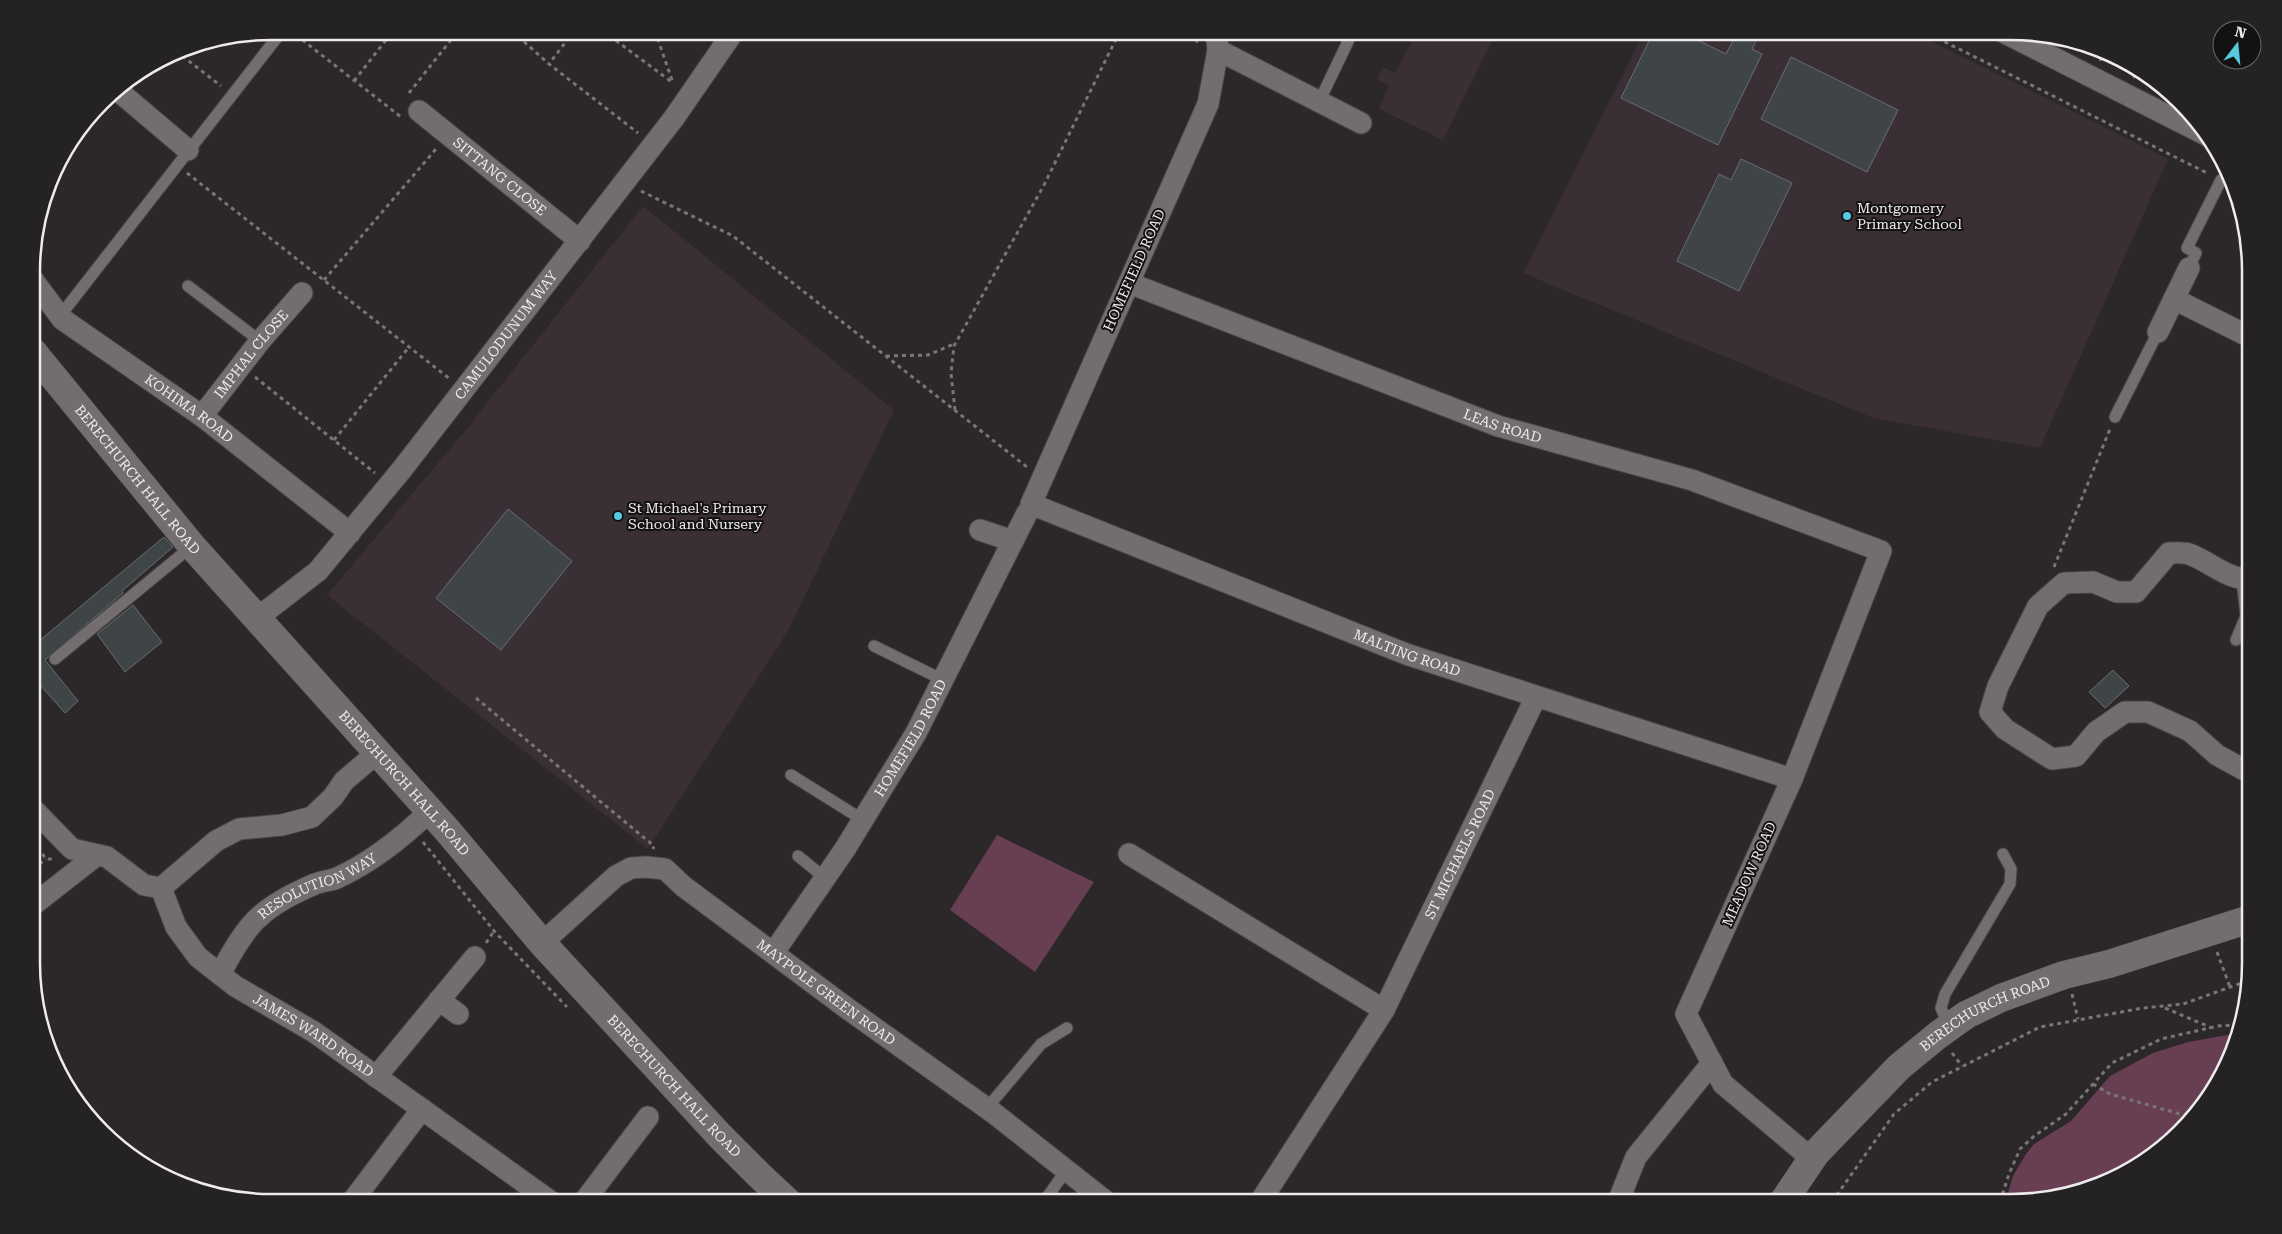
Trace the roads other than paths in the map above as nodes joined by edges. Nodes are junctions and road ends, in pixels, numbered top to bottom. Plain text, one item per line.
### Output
1 (275, 40) edge
2 (728, 40) edge
3 (1349, 40) edge
4 (2019, 40) edge
5 (1217, 41) edge
6 (122, 95) edge
7 (1319, 102) junction
8 (408, 104) road end
9 (1361, 123) dead end
10 (2192, 128) edge
11 (182, 158) junction
12 (2221, 180) road end
13 (580, 241) junction
14 (2189, 268) joint
15 (1129, 283) junction
16 (188, 286) dead end
17 (40, 289) edge
18 (302, 294) dead end
19 (2174, 299) junction
20 (60, 316) junction
21 (2242, 329) edge
22 (2158, 332) joint
23 (260, 341) junction
24 (40, 361) edge
25 (202, 416) junction
26 (2115, 417) road end
27 (1029, 508) junction
28 (980, 530) dead end
29 (350, 533) junction
30 (1012, 541) junction
31 (192, 546) junction
32 (1881, 551) joint
33 (2242, 577) edge
34 (256, 619) junction
35 (2242, 626) edge
36 (2236, 640) dead end
37 (874, 646) dead end
38 (55, 659) dead end
39 (942, 680) junction
40 (1536, 697) junction
41 (377, 753) junction
42 (2242, 769) edge
43 (791, 775) dead end
44 (1792, 779) junction
45 (430, 811) junction
46 (40, 816) edge
47 (863, 820) junction
48 (1129, 854) dead end
49 (2002, 854) dead end
50 (97, 855) junction
51 (798, 856) dead end
52 (825, 878) junction
53 (161, 888) junction
54 (40, 900) edge
55 (2242, 922) edge
56 (542, 943) junction
57 (774, 952) junction
58 (475, 957) dead end
59 (220, 974) junction
60 (439, 1000) junction
61 (1384, 1010) junction
62 (458, 1014) dead end
63 (1949, 1026) junction
64 (1067, 1028) dead end
65 (1712, 1063) junction
66 (376, 1076) junction
67 (986, 1108) junction
68 (422, 1109) junction
69 (648, 1117) dead end
70 (1812, 1159) junction
71 (1067, 1169) junction
72 (358, 1194) edge
73 (540, 1194) edge
74 (590, 1194) edge
75 (779, 1194) edge
76 (1050, 1194) edge
77 (1098, 1194) edge
78 (1265, 1194) edge
79 (1621, 1194) edge
80 (1788, 1194) edge

1 - 11 lane
2 - 13 street, CAMULODUNUM WAY
3 - 7 lane
4 - 10 street
5 - 7 street
5 - 15 street, HOMEFIELD ROAD
6 - 11 street
7 - 9 street
8 - 13 street, SITTANG CLOSE
11 - 20 lane
12 - 14 lane
13 - 29 street, CAMULODUNUM WAY
14 - 19 street
15 - 27 street, HOMEFIELD ROAD
15 - 32 street, LEAS ROAD
16 - 23 lane
17 - 20 street, KOHIMA ROAD
18 - 23 street, IMPHAL CLOSE
19 - 21 street
19 - 22 street
20 - 25 street, KOHIMA ROAD
22 - 26 lane
23 - 25 street, IMPHAL CLOSE
24 - 31 street, BERECHURCH HALL ROAD
25 - 29 street, KOHIMA ROAD
27 - 30 street, HOMEFIELD ROAD
27 - 40 street, MALTING ROAD
28 - 30 street
29 - 34 street, CAMULODUNUM WAY
30 - 39 street, HOMEFIELD ROAD
31 - 34 street, BERECHURCH HALL ROAD
31 - 38 lane
32 - 44 street, MEADOW ROAD
33 - 42 street
34 - 41 street, BERECHURCH HALL ROAD
35 - 36 lane
37 - 39 lane
39 - 47 street, HOMEFIELD ROAD
40 - 44 street, MALTING ROAD
40 - 61 street, ST MICHAELS ROAD
41 - 45 street, BERECHURCH HALL ROAD
41 - 53 street
43 - 47 lane
44 - 65 street, MEADOW ROAD
45 - 56 street, BERECHURCH HALL ROAD
45 - 59 street, RESOLUTION WAY
46 - 50 street
47 - 52 street, HOMEFIELD ROAD
48 - 61 street
49 - 63 lane
50 - 53 street
50 - 54 street
51 - 52 lane
52 - 57 street, HOMEFIELD ROAD
53 - 59 street, JAMES WARD ROAD
55 - 63 street, BERECHURCH ROAD
56 - 57 street, MAYPOLE GREEN ROAD
56 - 75 street, BERECHURCH HALL ROAD
57 - 67 street, MAYPOLE GREEN ROAD
58 - 60 street
59 - 66 street, JAMES WARD ROAD
60 - 62 street
60 - 66 street
61 - 78 street, ST MICHAELS ROAD
63 - 70 street, BERECHURCH ROAD
64 - 67 lane
65 - 70 street, MEADOW ROAD
65 - 79 street
66 - 68 street, JAMES WARD ROAD
67 - 71 street, MAYPOLE GREEN ROAD
68 - 72 street
68 - 73 street, JAMES WARD ROAD
69 - 74 street
70 - 80 street, BERECHURCH ROAD
71 - 76 lane
71 - 77 street, MAYPOLE GREEN ROAD

